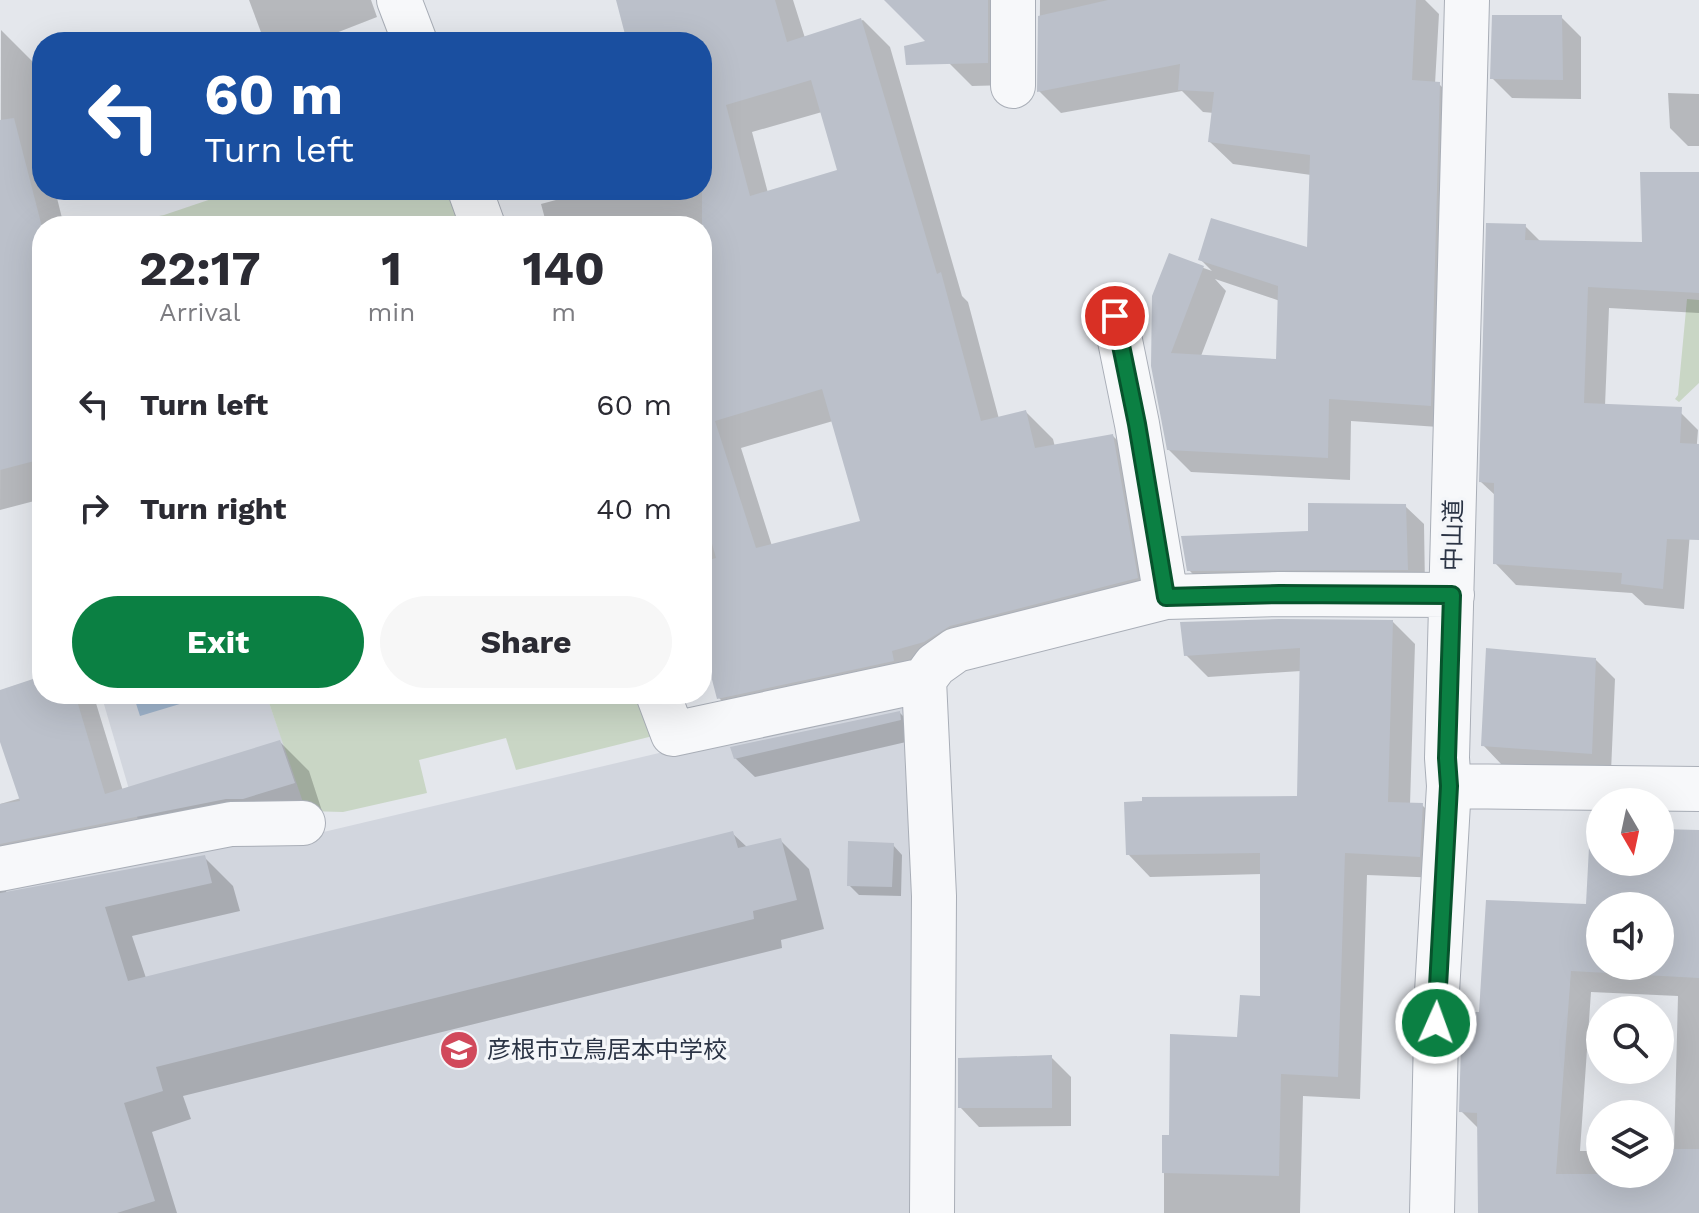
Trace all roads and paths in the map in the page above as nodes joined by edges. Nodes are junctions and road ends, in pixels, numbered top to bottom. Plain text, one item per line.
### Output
1 (399, 0) edge
2 (1013, 0) edge
3 (1467, 0) edge
4 (411, 32) edge
5 (1013, 86) dead end
6 (1115, 316) dead end
7 (1452, 595) junction
8 (1166, 597) junction
9 (924, 680) junction
10 (662, 704) edge
11 (1449, 786) junction
12 (1699, 789) edge
13 (303, 823) dead end
14 (0, 869) edge
15 (932, 1213) edge
16 (1432, 1213) edge

1 - 4 street
2 - 5 street
3 - 7 street, 中山道
6 - 8 street
7 - 8 street
7 - 11 street, 中山道
8 - 9 street
9 - 10 street
9 - 15 street
11 - 12 street
11 - 16 street, 中山道
13 - 14 street

